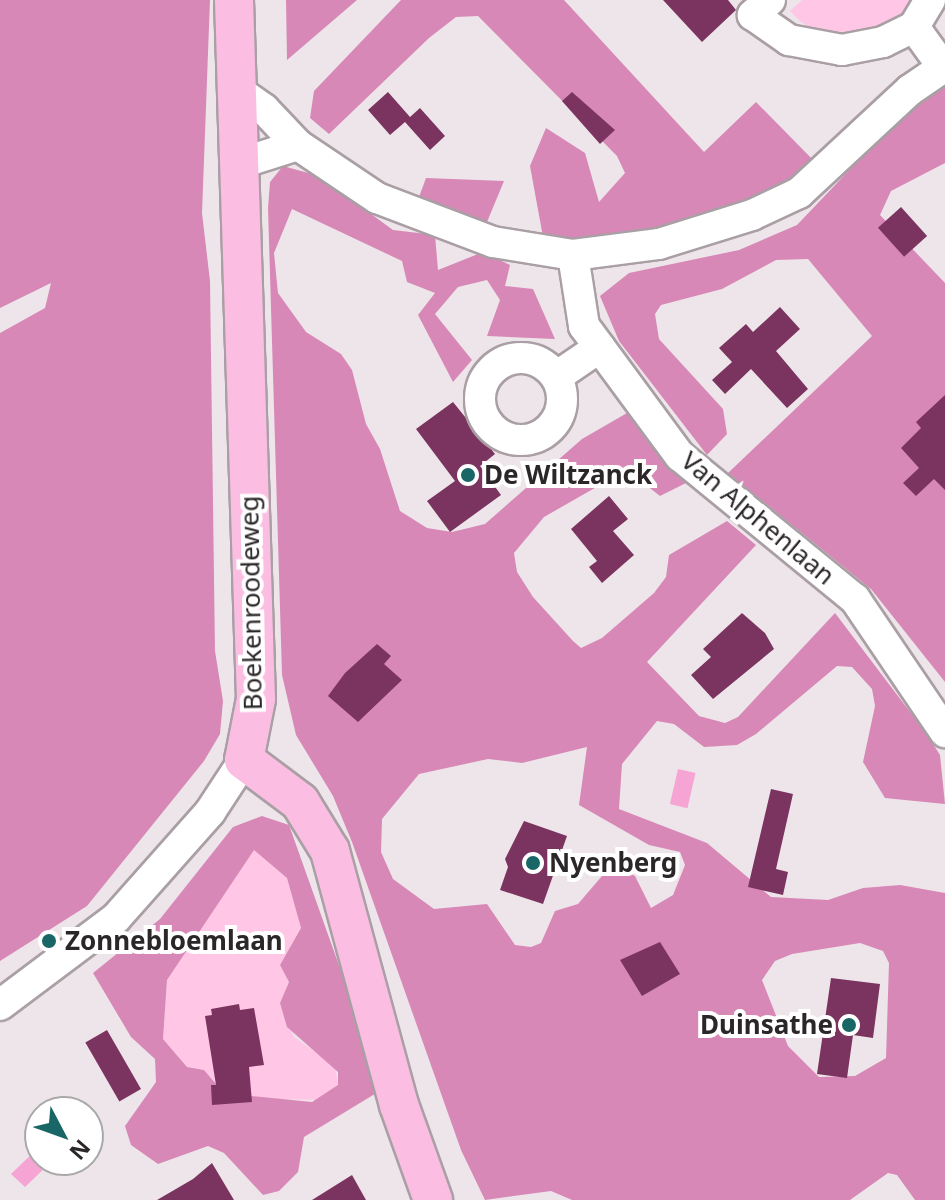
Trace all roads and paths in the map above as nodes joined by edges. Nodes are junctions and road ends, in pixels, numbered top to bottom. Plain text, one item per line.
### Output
1 (234, 0) edge
2 (770, 0) edge
3 (930, 0) edge
4 (914, 27) junction
5 (944, 67) edge
6 (237, 90) junction
7 (298, 145) junction
8 (238, 164) junction
9 (573, 255) junction
10 (600, 347) junction
11 (556, 377) dead end
12 (945, 731) edge
13 (244, 760) junction
14 (0, 1005) edge
15 (433, 1200) edge

1 - 6 main road, Boekenroodeweg
2 - 4 street
3 - 4 street
4 - 5 street
5 - 9 street
6 - 7 street
6 - 8 main road, Boekenroodeweg
7 - 8 street
7 - 9 street
8 - 13 main road, Boekenroodeweg
9 - 10 street, Van Alphenlaan
10 - 11 street
10 - 12 street, Van Alphenlaan
13 - 14 street
13 - 15 main road

